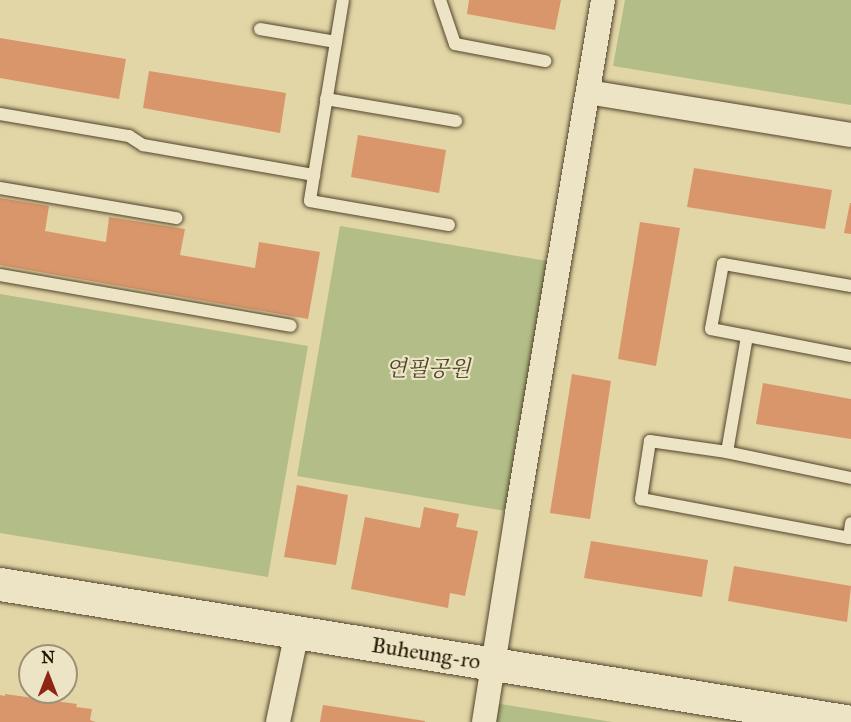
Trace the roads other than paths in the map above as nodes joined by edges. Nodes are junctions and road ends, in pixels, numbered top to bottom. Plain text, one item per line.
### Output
1 (343, 0) edge
2 (440, 0) edge
3 (603, 0) edge
4 (260, 29) dead end
5 (336, 42) junction
6 (545, 61) dead end
7 (588, 92) junction
8 (326, 99) junction
9 (0, 114) edge
10 (456, 121) dead end
11 (851, 135) edge
12 (314, 175) junction
13 (0, 188) edge
14 (176, 218) dead end
15 (449, 225) dead end
16 (0, 275) edge
17 (851, 285) edge
18 (291, 326) dead end
19 (747, 336) junction
20 (851, 356) edge
21 (727, 452) junction
22 (851, 478) edge
23 (851, 523) edge
24 (0, 584) edge
25 (297, 632) junction
26 (494, 664) junction
27 (278, 722) edge
28 (484, 722) edge
29 (851, 722) edge

1 - 5 lane
2 - 6 lane
3 - 7 street
4 - 5 lane
5 - 8 lane
7 - 11 street
7 - 26 street
8 - 10 lane
8 - 12 lane
9 - 12 lane
12 - 15 lane
13 - 14 lane
16 - 18 lane
17 - 19 lane
19 - 20 lane
19 - 21 lane
21 - 22 lane
21 - 23 lane
24 - 25 street, Buheung-ro
25 - 26 street, Buheung-ro
25 - 27 street
26 - 28 street
26 - 29 street, Buheung-ro

